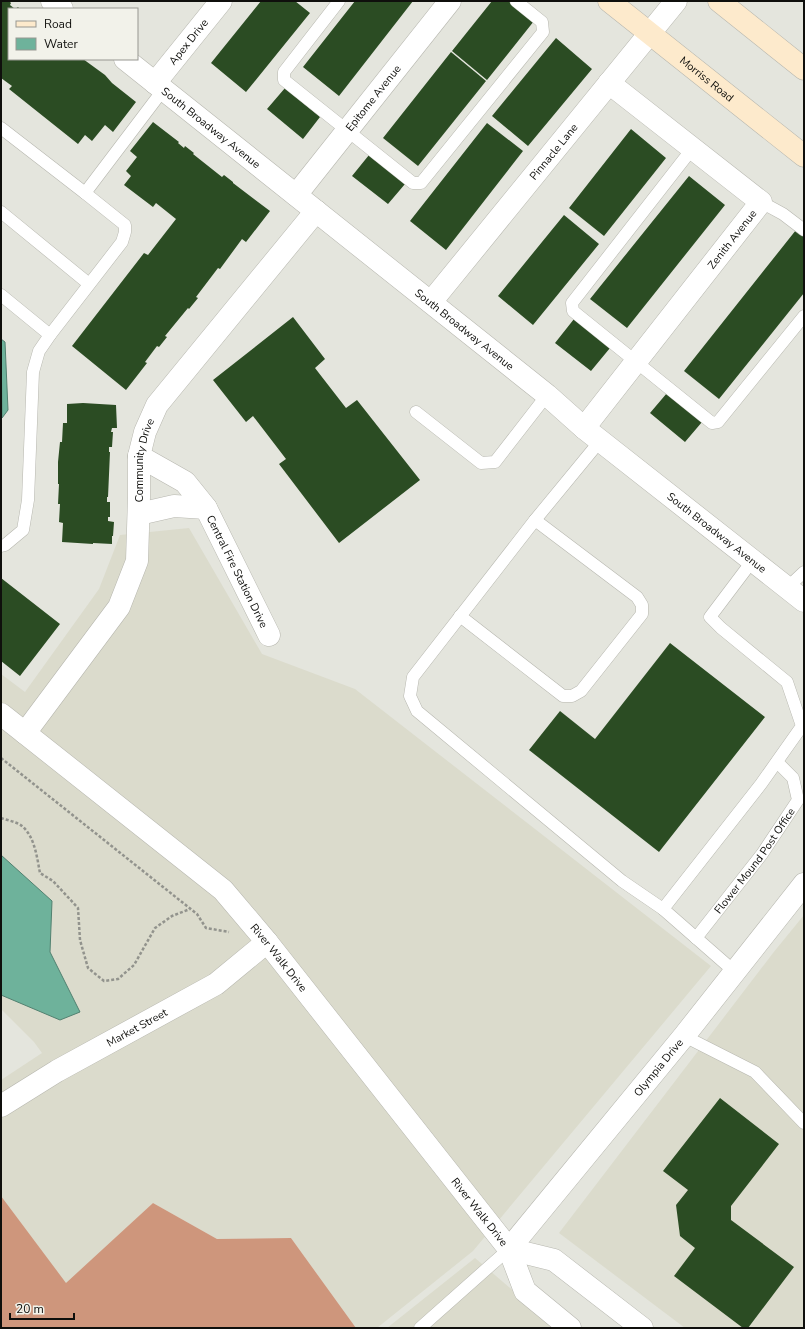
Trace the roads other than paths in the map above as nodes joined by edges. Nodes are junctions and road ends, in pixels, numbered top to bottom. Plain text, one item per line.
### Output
1 (52, 1) edge
2 (221, 1) edge
3 (338, 1) edge
4 (450, 1) edge
5 (516, 1) edge
6 (609, 1) edge
7 (676, 1) edge
8 (719, 1) edge
9 (61, 8) edge
10 (649, 33) junction
11 (126, 60) edge
12 (804, 69) edge
13 (609, 83) junction
14 (159, 86) junction
15 (1, 128) edge
16 (347, 130) junction
17 (692, 149) junction
18 (804, 156) edge
19 (85, 193) junction
20 (296, 195) junction
21 (761, 202) junction
22 (316, 211) junction
23 (1, 212) edge
24 (804, 230) edge
25 (89, 284) junction
26 (1, 295) edge
27 (431, 302) junction
28 (804, 316) edge
29 (50, 335) junction
30 (636, 362) junction
31 (547, 395) junction
32 (416, 412) dead end
33 (592, 434) junction
34 (139, 456) junction
35 (206, 508) junction
36 (139, 514) junction
37 (535, 520) junction
38 (1, 546) edge
39 (753, 560) junction
40 (804, 572) edge
41 (787, 588) junction
42 (804, 601) edge
43 (460, 616) junction
44 (269, 635) dead end
45 (1, 714) edge
46 (25, 733) junction
47 (776, 762) junction
48 (804, 884) edge
49 (663, 909) junction
50 (696, 938) junction
51 (267, 942) junction
52 (735, 972) junction
53 (684, 1036) junction
54 (1, 1106) edge
55 (804, 1123) edge
56 (509, 1249) junction
57 (420, 1328) edge
58 (570, 1328) edge
59 (642, 1328) edge

1 - 9 street
2 - 14 street, Apex Drive
3 - 16 lane
4 - 16 street, Epitome Avenue
5 - 16 lane
6 - 10 main road, Morriss Road
7 - 10 street, Pinnacle Lane
8 - 12 main road
10 - 13 street, Pinnacle Lane
10 - 18 main road, Morriss Road
11 - 14 street, South Broadway Avenue
13 - 17 street, Zenith Avenue
13 - 27 street, Pinnacle Lane
14 - 19 lane
14 - 20 street, South Broadway Avenue
15 - 19 lane
16 - 20 street, Epitome Avenue
17 - 21 street, Zenith Avenue
17 - 30 lane
19 - 25 lane
20 - 22 street, South Broadway Avenue
21 - 24 lane
21 - 30 street, Zenith Avenue
22 - 27 street, South Broadway Avenue
22 - 34 street, Community Drive
23 - 25 lane
25 - 29 lane
26 - 29 lane
27 - 31 street, South Broadway Avenue
28 - 30 lane
29 - 38 lane
30 - 33 street, Zenith Avenue
31 - 32 lane
31 - 33 street, South Broadway Avenue
33 - 37 lane
33 - 39 street, South Broadway Avenue
34 - 35 street, Central Fire Station Drive
34 - 36 street, Community Drive
35 - 36 street, Central Fire Station Drive
35 - 44 street, Central Fire Station Drive
36 - 46 street, Community Drive
37 - 43 lane
37 - 43 lane
39 - 41 street, South Broadway Avenue
39 - 47 lane
40 - 41 lane
41 - 42 street, South Broadway Avenue
43 - 49 lane
45 - 46 street, River Walk Drive
46 - 51 street, River Walk Drive
47 - 49 lane
47 - 50 lane, Flower Mound Post Office
48 - 52 street, Olympia Drive
49 - 50 lane
50 - 52 lane
51 - 54 street, Market Street
51 - 56 street, River Walk Drive
52 - 53 street, Olympia Drive
53 - 55 lane
53 - 56 street, Olympia Drive
56 - 57 lane
56 - 58 street, River Walk Drive
56 - 59 street, River Walk Drive

